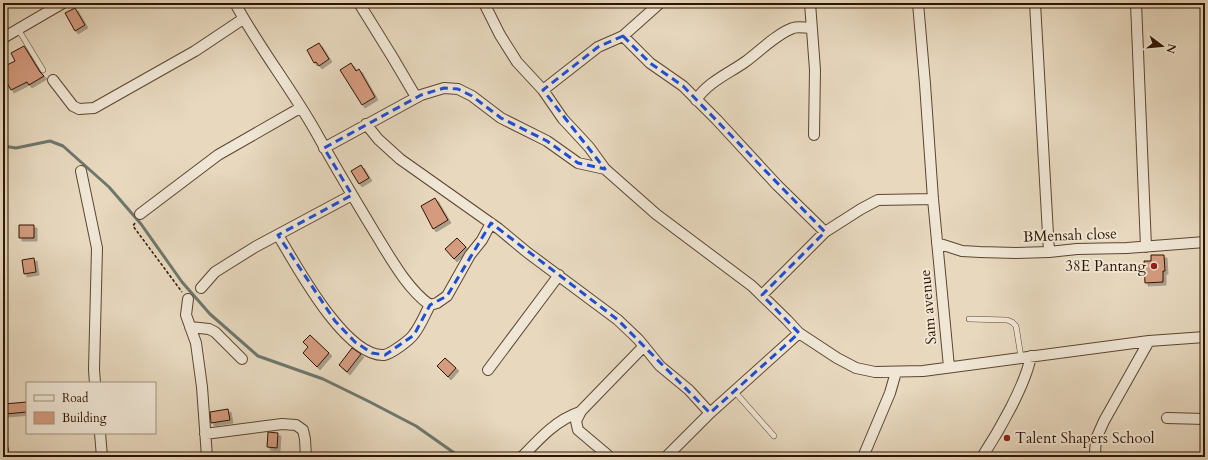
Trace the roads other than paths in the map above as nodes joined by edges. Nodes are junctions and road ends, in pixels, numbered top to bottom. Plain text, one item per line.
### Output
1 (63, 3) edge
2 (235, 3) edge
3 (359, 3) edge
4 (484, 3) edge
5 (660, 3) edge
6 (810, 3) edge
7 (918, 3) edge
8 (1035, 3) edge
9 (1136, 3) edge
10 (243, 19) junction
11 (811, 28) junction
12 (18, 29) junction
13 (622, 36) junction
14 (3, 38) edge
15 (43, 70) dead end
16 (53, 80) dead end
17 (543, 90) junction
18 (416, 97) junction
19 (696, 100) junction
20 (300, 108) junction
21 (366, 124) junction
22 (814, 136) dead end
23 (324, 148) junction
24 (605, 169) junction
25 (81, 171) dead end
26 (352, 195) junction
27 (933, 199) junction
28 (140, 214) dead end
29 (491, 223) junction
30 (825, 232) junction
31 (278, 235) junction
32 (1205, 242) edge
33 (937, 243) junction
34 (1146, 247) junction
35 (1049, 252) junction
36 (559, 275) junction
37 (201, 288) dead end
38 (762, 295) junction
39 (188, 300) road end
40 (430, 305) junction
41 (969, 318) dead end
42 (190, 328) junction
43 (799, 334) junction
44 (1205, 337) edge
45 (1149, 341) junction
46 (644, 346) junction
47 (1026, 357) junction
48 (242, 359) dead end
49 (949, 367) junction
50 (488, 370) dead end
51 (896, 372) junction
52 (95, 382) edge
53 (735, 392) junction
54 (580, 412) junction
55 (710, 413) junction
56 (1167, 418) dead end
57 (1205, 419) edge
58 (100, 434) edge
59 (205, 434) junction
60 (774, 436) dead end
61 (3, 450) edge
62 (3, 457) edge
63 (102, 457) edge
64 (207, 457) edge
65 (306, 457) edge
66 (522, 457) edge
67 (610, 457) edge
68 (666, 457) edge
69 (863, 457) edge
70 (982, 457) edge
71 (1097, 457) edge

1 - 12 street
2 - 10 street
3 - 18 street
4 - 17 street
5 - 13 street
6 - 11 street
7 - 27 street, Sam avenue
8 - 35 street
9 - 34 street
10 - 16 street
10 - 20 street
11 - 19 street
11 - 22 street
12 - 14 street
12 - 15 lane
13 - 17 street
13 - 19 street
17 - 24 street
18 - 21 street
18 - 24 street
19 - 30 street
20 - 23 street
20 - 28 street
21 - 23 street
21 - 29 street
23 - 26 street
24 - 38 street
25 - 52 street
26 - 31 street
26 - 40 street
27 - 30 street
27 - 33 street, Sam avenue
29 - 36 street
29 - 40 street
30 - 38 street
31 - 37 street
31 - 40 street
32 - 34 street, BMensah close
33 - 35 street, BMensah close
33 - 49 street, Sam avenue
34 - 35 street, BMensah close
36 - 46 street
36 - 50 street
38 - 43 street
39 - 42 street
41 - 47 lane
42 - 48 street
42 - 59 street
43 - 51 street
43 - 53 street
44 - 45 street
45 - 47 street
45 - 71 street
46 - 54 street
46 - 55 street
47 - 49 street
47 - 70 street
49 - 51 street
51 - 69 street
53 - 55 street
53 - 60 lane
54 - 66 street
54 - 67 street
55 - 68 street
56 - 57 street
58 - 63 street
59 - 64 street
59 - 65 street
61 - 62 street

